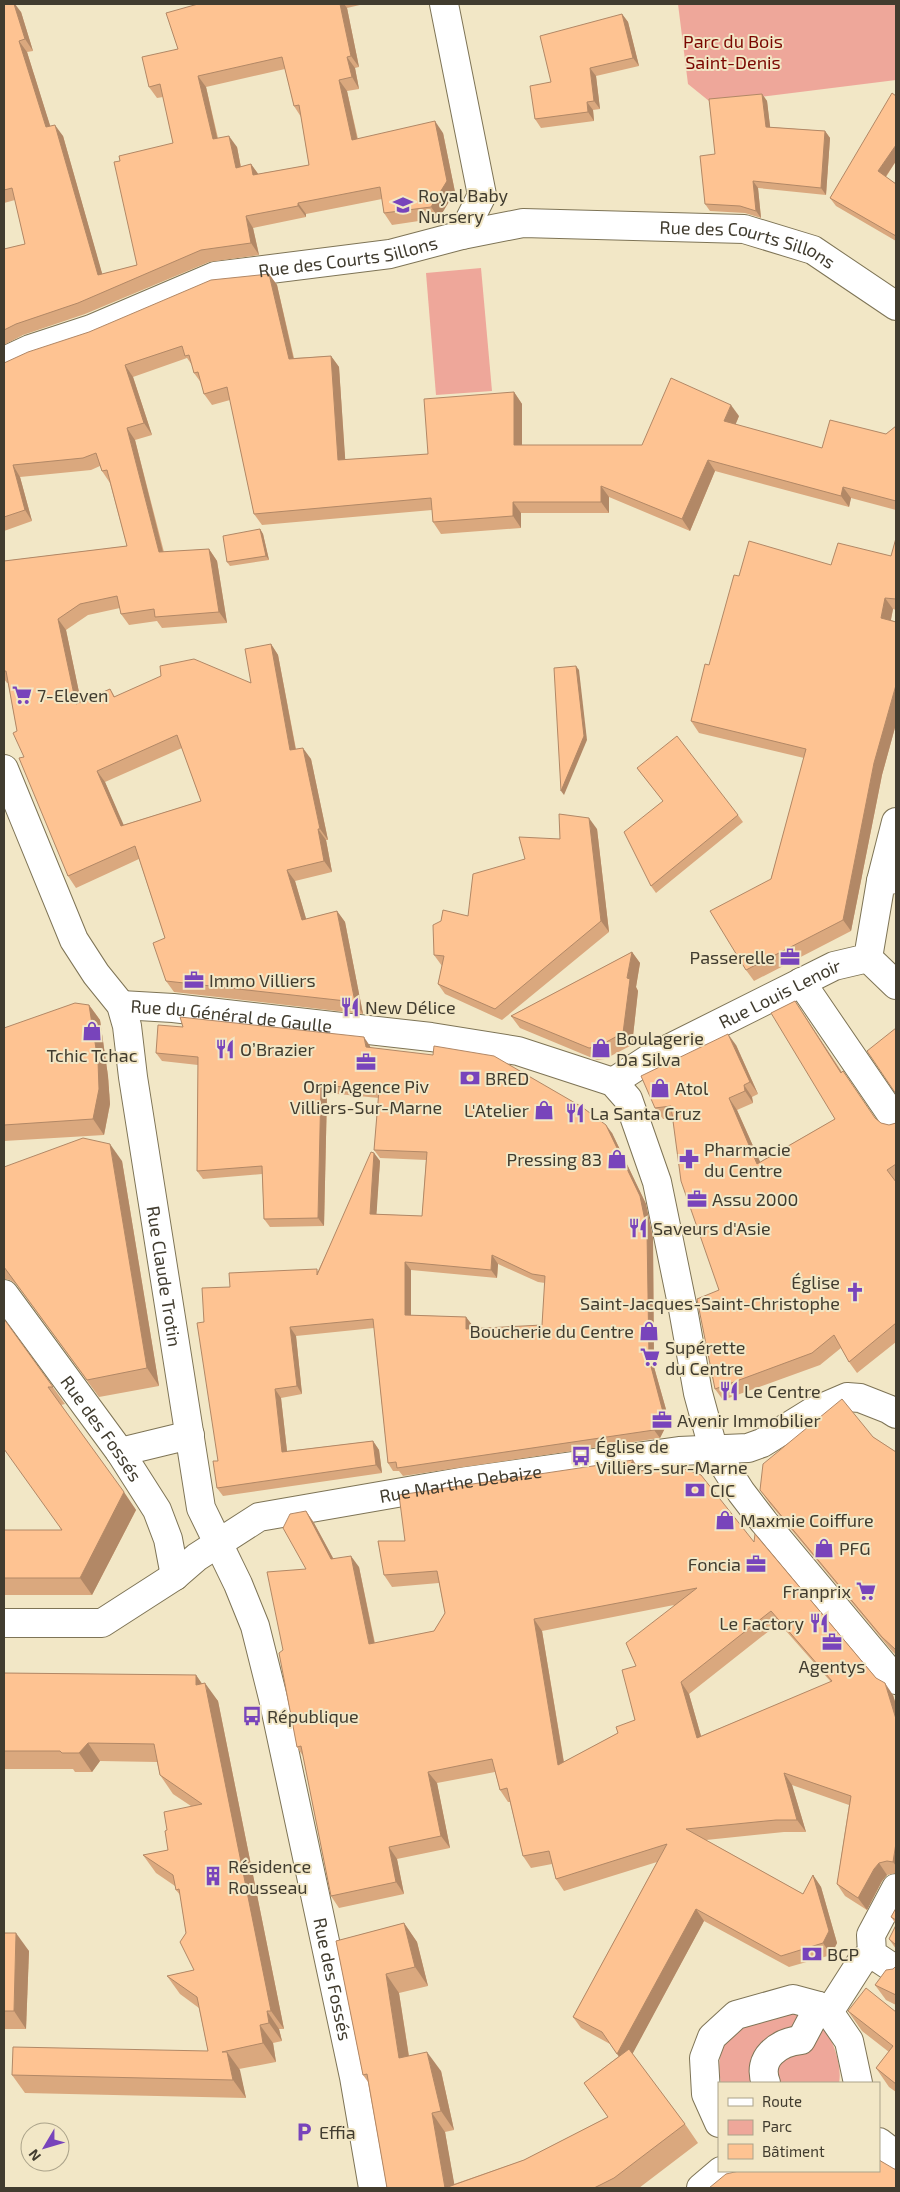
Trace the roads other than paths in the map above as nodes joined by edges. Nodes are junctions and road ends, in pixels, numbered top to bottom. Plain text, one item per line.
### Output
1 (444, 4) edge
2 (482, 196) junction
3 (523, 223) junction
4 (462, 235) junction
5 (896, 306) edge
6 (4, 361) edge
7 (4, 769) edge
8 (896, 822) edge
9 (889, 880) edge
10 (868, 958) junction
11 (801, 982) junction
12 (896, 985) edge
13 (121, 1005) junction
14 (613, 1082) junction
15 (896, 1121) edge
16 (4, 1294) edge
17 (892, 1411) edge
18 (190, 1435) junction
19 (713, 1448) junction
20 (120, 1452) junction
21 (218, 1543) junction
22 (175, 1576) junction
23 (4, 1623) edge
24 (896, 1680) edge
25 (896, 1888) edge
26 (872, 1954) junction
27 (896, 1970) edge
28 (824, 2009) junction
29 (766, 2082) edge
30 (858, 2082) edge
31 (718, 2121) edge
32 (880, 2143) edge
33 (896, 2155) edge
34 (720, 2172) edge
35 (373, 2188) edge
36 (701, 2188) edge

1 - 2 street
2 - 3 street
2 - 4 street
3 - 4 street, Rue des Courts Sillons
3 - 5 street, Rue des Courts Sillons
4 - 6 street, Rue des Courts Sillons
7 - 13 street, Rue du Général de Gaulle
8 - 9 street
9 - 10 street
10 - 11 street, Rue Louis Lenoir
10 - 12 street
11 - 14 street, Rue Louis Lenoir
11 - 15 street
13 - 14 street, Rue du Général de Gaulle
13 - 18 street, Rue Claude Trotin
14 - 19 street
16 - 20 street, Rue des Fossés
17 - 19 street, Rue Marthe Debaize
18 - 20 street
18 - 21 street, Rue Claude Trotin
19 - 21 street, Rue Marthe Debaize
19 - 24 street
20 - 22 street, Rue des Fossés
21 - 22 street, Rue Marthe Debaize
21 - 35 street, Rue des Fossés
22 - 23 street, Rue Marthe Debaize
25 - 26 street
26 - 27 street
26 - 28 street
28 - 29 street
28 - 30 street
28 - 31 street
32 - 33 street
34 - 36 street

